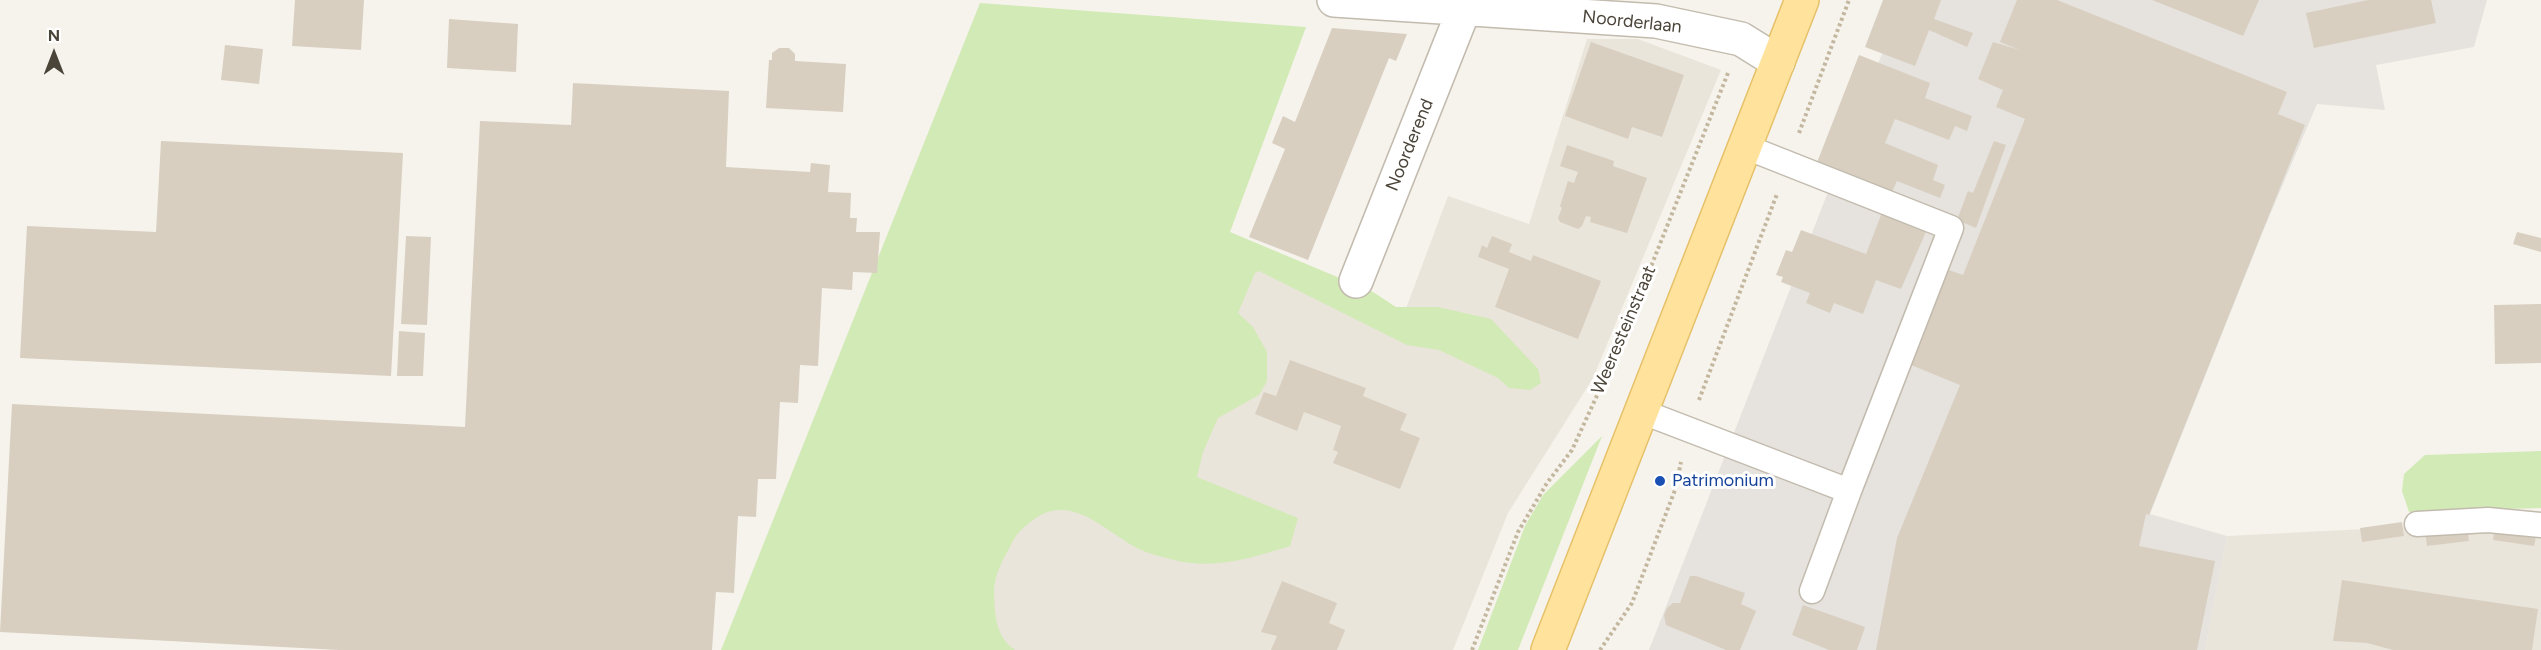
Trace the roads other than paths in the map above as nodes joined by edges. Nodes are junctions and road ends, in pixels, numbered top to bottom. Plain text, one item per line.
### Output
1 (1334, 0) edge
2 (1802, 0) edge
3 (1464, 9) junction
4 (1778, 62) junction
5 (1746, 147) junction
6 (1356, 281) dead end
7 (1642, 412) junction
8 (1849, 491) junction
9 (2417, 524) dead end
10 (2541, 525) edge
11 (1812, 591) dead end
12 (1548, 650) edge

1 - 3 street, Noorderlaan
2 - 4 main road
3 - 4 street, Noorderlaan
3 - 6 street, Noorderend
4 - 5 main road
5 - 7 main road
5 - 8 lane
7 - 8 lane
7 - 12 main road
8 - 11 lane
9 - 10 lane

